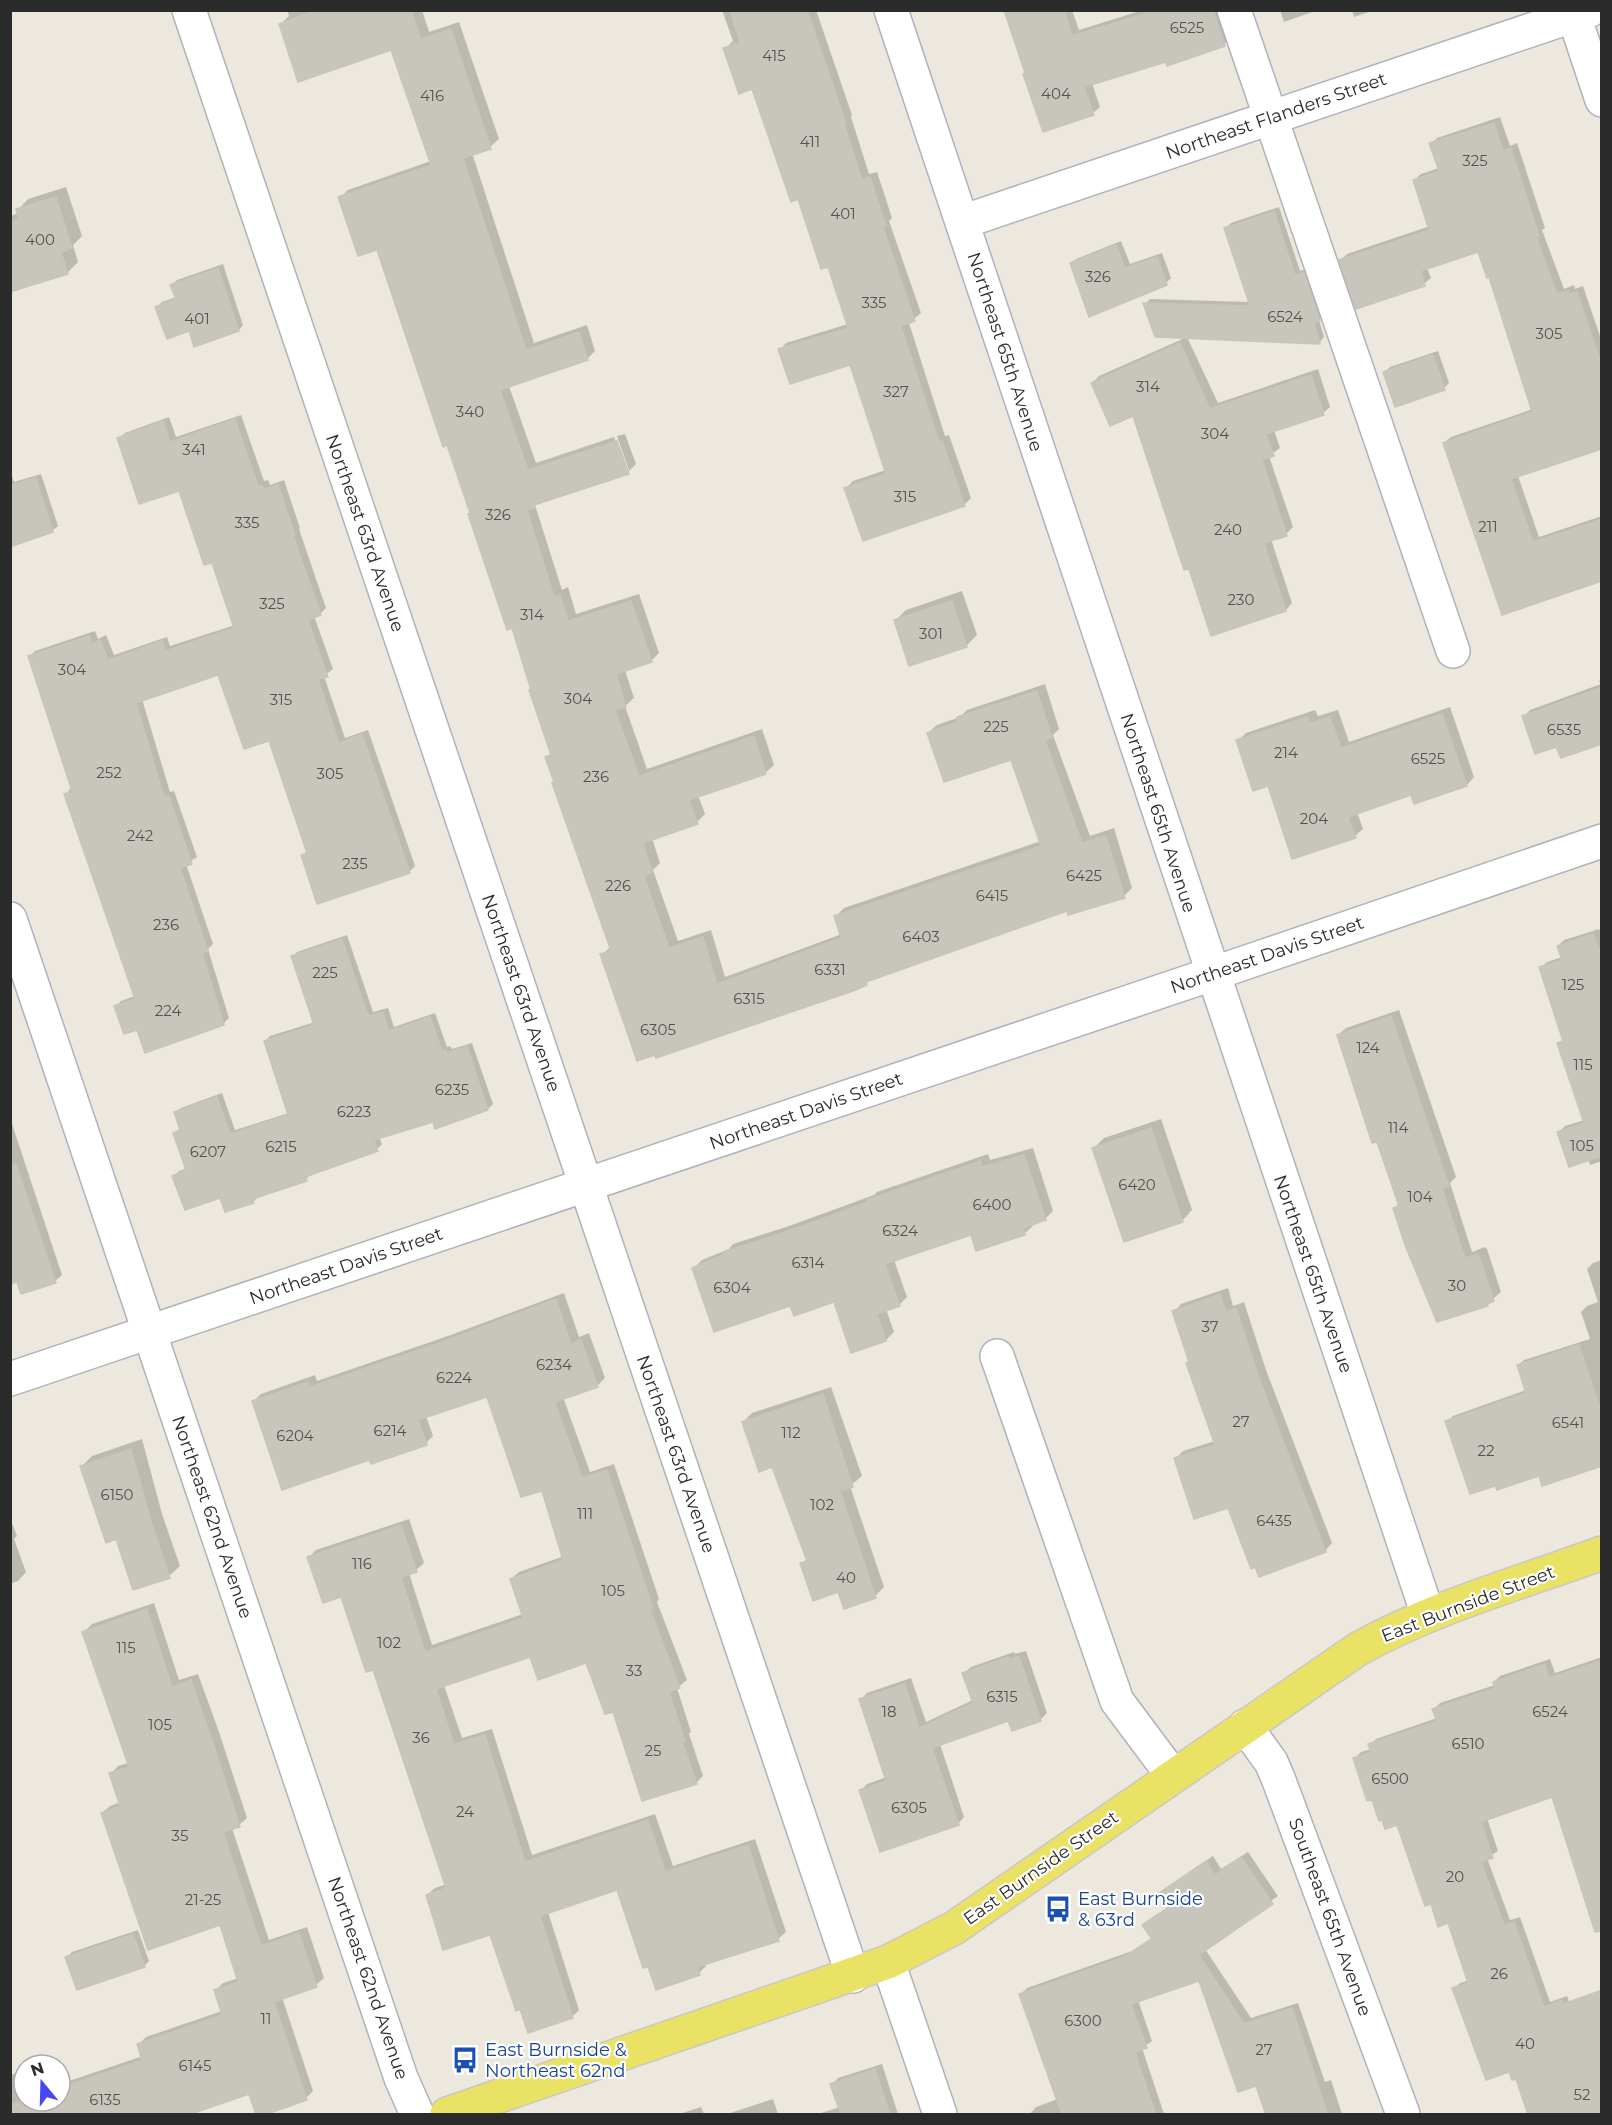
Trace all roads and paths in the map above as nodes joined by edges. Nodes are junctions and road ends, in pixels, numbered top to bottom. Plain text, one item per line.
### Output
1 (189, 10) edge
2 (891, 10) edge
3 (1234, 10) edge
4 (1579, 12) edge
5 (1602, 100) edge
6 (1271, 118) junction
7 (962, 222) junction
8 (1453, 651) dead end
9 (1602, 840) edge
10 (10, 919) edge
11 (1212, 974) junction
12 (585, 1185) junction
13 (150, 1333) junction
14 (997, 1356) dead end
15 (10, 1379) edge
16 (1602, 1553) edge
17 (1428, 1615) junction
18 (1245, 1726) junction
19 (1173, 1776) junction
20 (888, 1962) junction
21 (853, 1976) junction
22 (417, 2115) edge
23 (447, 2115) edge
24 (940, 2115) edge
25 (1403, 2115) edge

1 - 12 street, Northeast 63rd Avenue
2 - 7 street, Northeast 65th Avenue
3 - 6 street
4 - 5 street
4 - 6 street, Northeast Flanders Street
6 - 7 street, Northeast Flanders Street
6 - 8 street
7 - 11 street, Northeast 65th Avenue
9 - 11 street, Northeast Davis Street
10 - 13 street, Northeast 62nd Avenue
11 - 12 street, Northeast Davis Street
11 - 17 street, Northeast 65th Avenue
12 - 13 street, Northeast Davis Street
12 - 21 street, Northeast 63rd Avenue
13 - 15 street, Northeast Davis Street
13 - 22 street, Northeast 62nd Avenue
14 - 19 street
16 - 17 main road, East Burnside Street
17 - 18 main road, East Burnside Street
18 - 19 main road, East Burnside Street
18 - 25 street, Southeast 65th Avenue
19 - 20 main road, East Burnside Street
20 - 21 main road, East Burnside Street
20 - 24 street
21 - 23 main road, East Burnside Street

